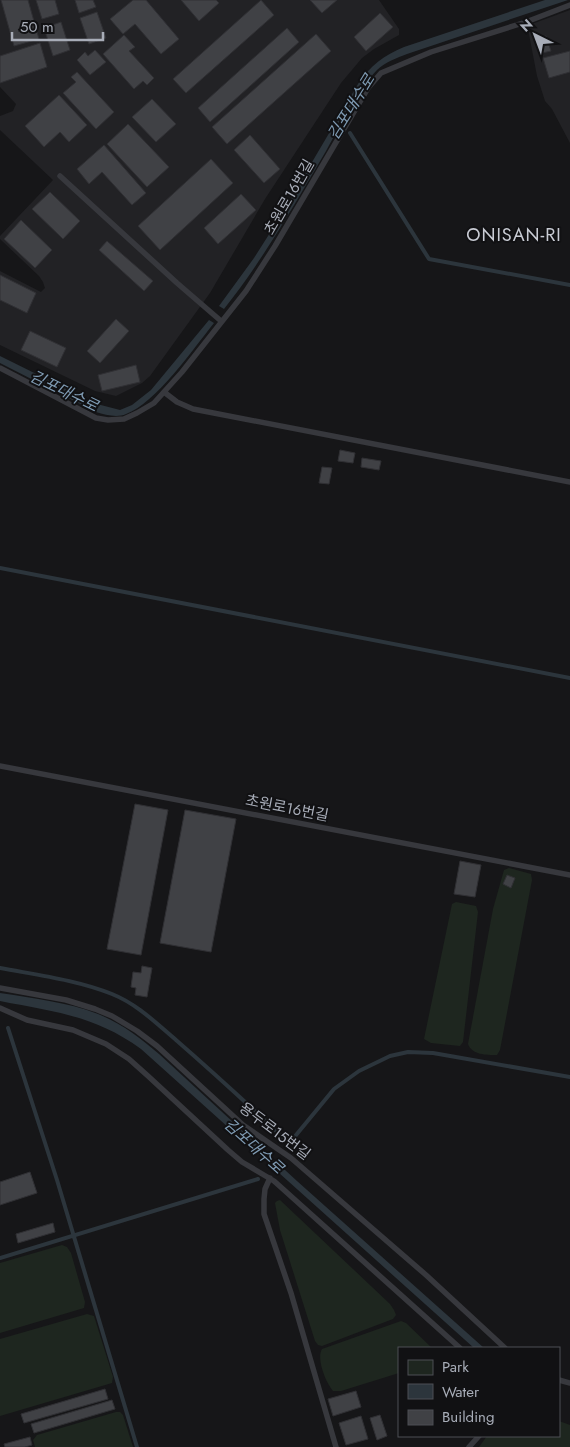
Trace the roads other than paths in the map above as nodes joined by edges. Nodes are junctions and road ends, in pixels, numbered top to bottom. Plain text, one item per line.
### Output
1 (570, 5) edge
2 (60, 176) dead end
3 (221, 321) junction
4 (0, 368) edge
5 (164, 392) junction
6 (570, 482) edge
7 (0, 766) edge
8 (570, 875) edge
9 (0, 988) edge
10 (0, 1008) edge
11 (270, 1178) junction
12 (459, 1347) edge
13 (503, 1347) edge
14 (478, 1437) edge
15 (336, 1447) edge
16 (469, 1447) edge

1 - 3 lane, 초원로16번길
2 - 3 lane
3 - 5 lane, 초원로16번길
4 - 5 lane, 초원로16번길
5 - 6 lane
7 - 8 lane, 초원로16번길
9 - 13 lane, 용두로15번길
10 - 11 lane
11 - 12 lane
11 - 15 lane
14 - 16 lane

